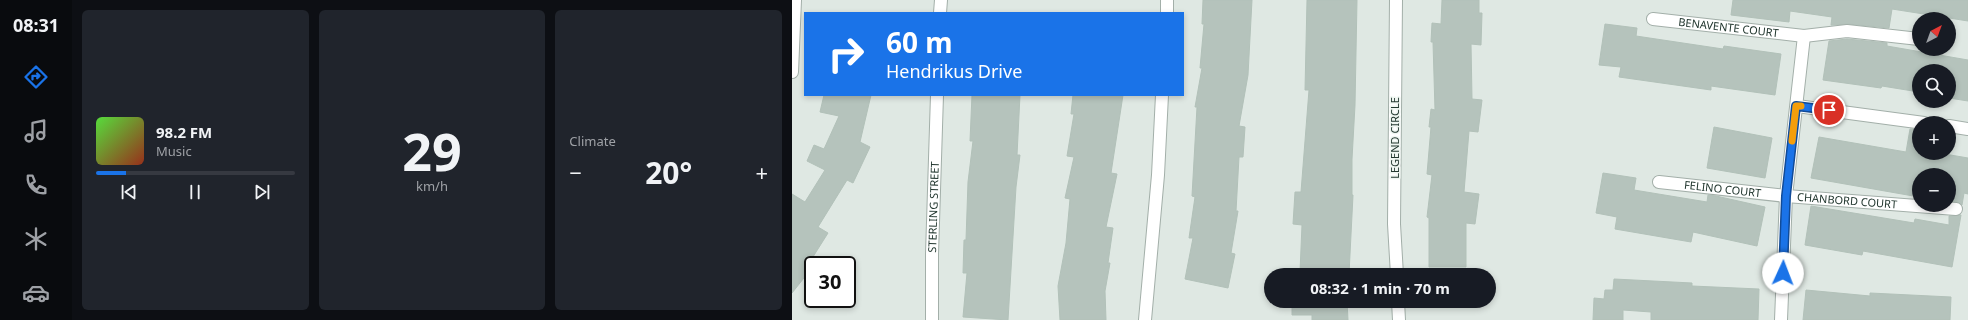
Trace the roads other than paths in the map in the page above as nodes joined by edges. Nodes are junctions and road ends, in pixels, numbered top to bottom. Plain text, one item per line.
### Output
1 (796, 0) edge
2 (941, 0) edge
3 (1167, 0) edge
4 (1396, 0) edge
5 (940, 12) edge
6 (1167, 12) edge
7 (1653, 19) dead end
8 (1804, 36) junction
9 (1912, 38) edge
10 (792, 72) edge
11 (937, 96) edge
12 (1162, 96) edge
13 (1796, 106) junction
14 (1912, 121) edge
15 (1956, 127) edge
16 (1968, 129) edge
17 (1659, 182) dead end
18 (1786, 196) junction
19 (1912, 206) edge
20 (1397, 268) edge
21 (1398, 308) edge
22 (932, 320) edge
23 (1145, 320) edge
24 (1399, 320) edge
25 (1781, 320) edge

1 - 10 street
2 - 5 street
3 - 6 street
4 - 20 street, LEGEND CIRCLE
7 - 8 street, BENAVENTE COURT
8 - 9 street, BENAVENTE COURT
8 - 13 street
11 - 22 street, STERLING STREET
12 - 23 street
13 - 14 street
13 - 18 street
15 - 16 street
17 - 18 street, FELINO COURT
18 - 19 street, CHANBORD COURT
18 - 25 street
21 - 24 street

